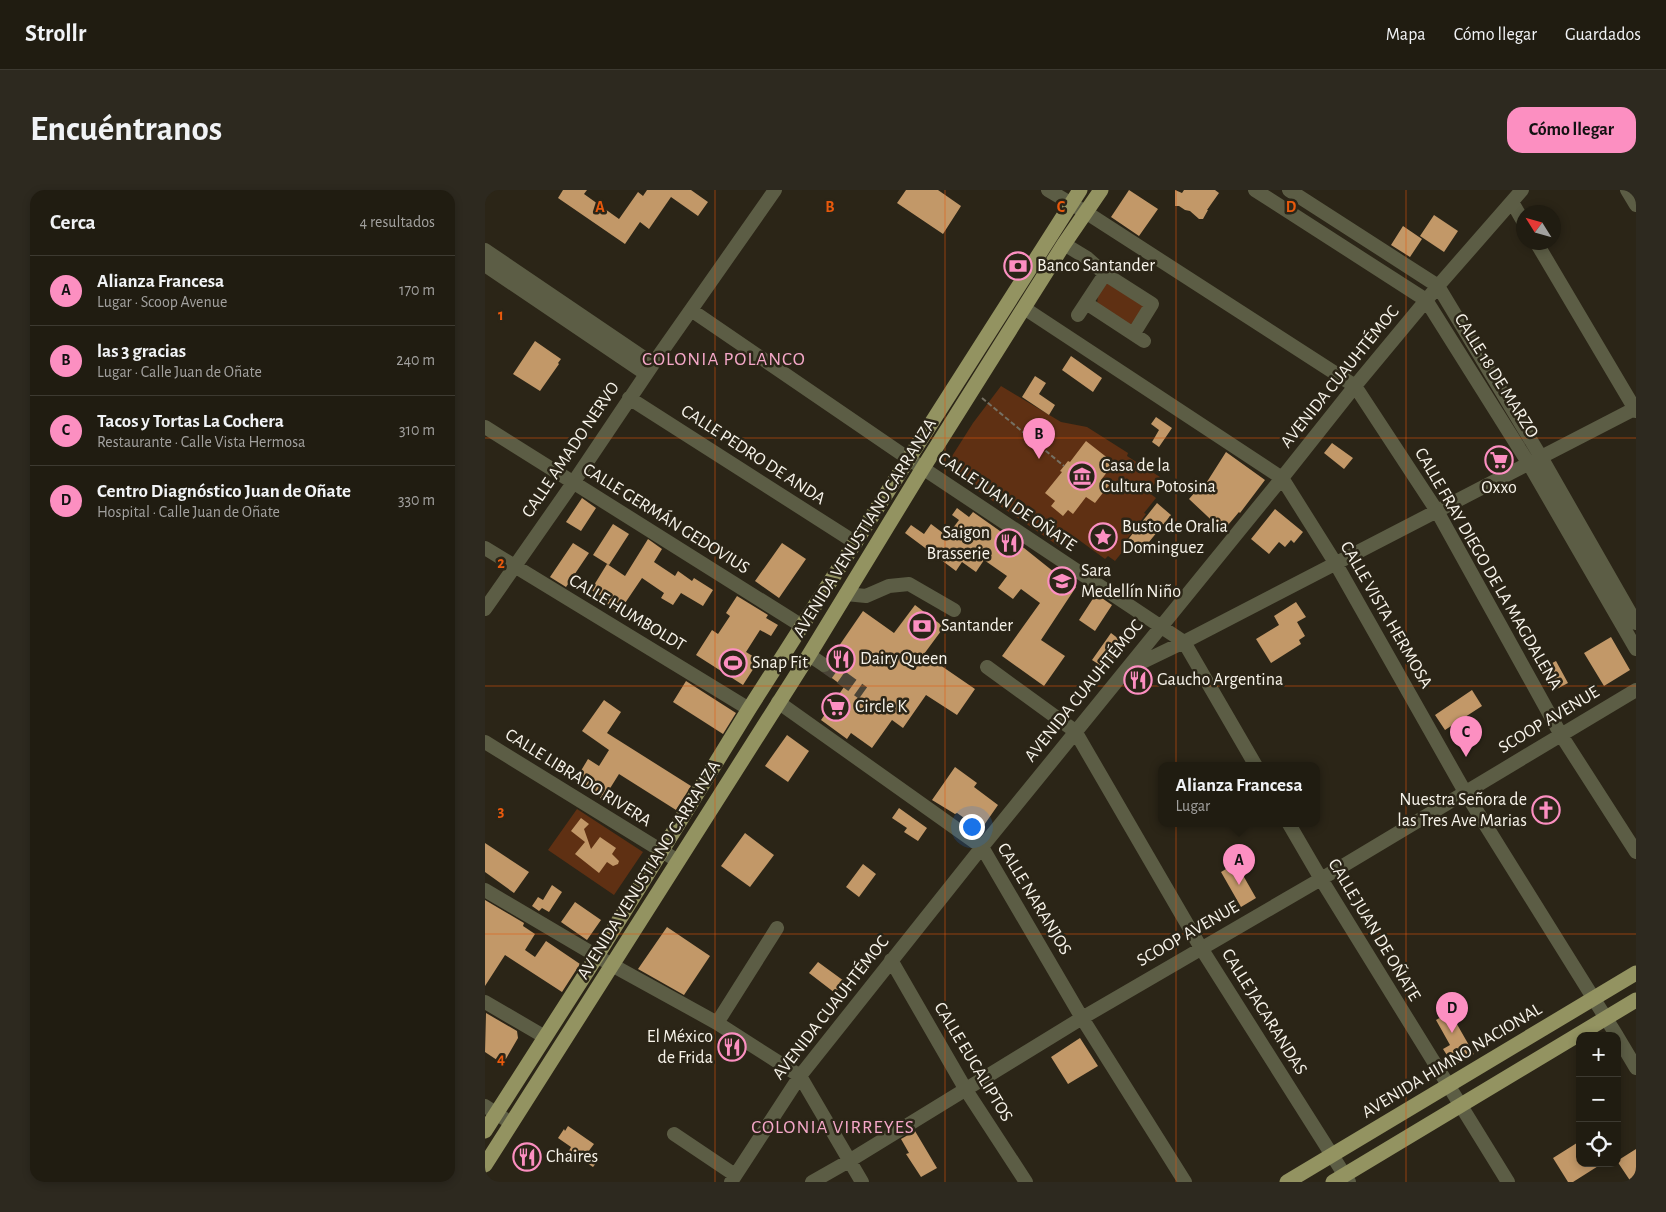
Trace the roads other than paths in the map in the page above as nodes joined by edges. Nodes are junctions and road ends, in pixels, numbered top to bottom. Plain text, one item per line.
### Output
1 (775, 190) edge
2 (1048, 190) edge
3 (1080, 190) edge
4 (1101, 190) edge
5 (1255, 190) edge
6 (1289, 190) edge
7 (1522, 190) edge
8 (1627, 190) edge
9 (1512, 202) junction
10 (1071, 204) junction
11 (1636, 205) edge
12 (1516, 209) edge
13 (1087, 213) junction
14 (1064, 244) junction
15 (485, 250) edge
16 (1541, 250) edge
17 (485, 265) edge
18 (1105, 274) junction
19 (1437, 286) junction
20 (1426, 300) junction
21 (1024, 308) junction
22 (691, 310) junction
23 (649, 369) junction
24 (1355, 386) junction
25 (629, 398) junction
26 (1636, 409) edge
27 (485, 427) edge
28 (909, 459) junction
29 (1535, 460) junction
30 (923, 468) junction
31 (1282, 478) junction
32 (573, 483) junction
33 (1437, 511) junction
34 (856, 543) junction
35 (485, 548) edge
36 (1336, 564) junction
37 (514, 566) junction
38 (846, 594) junction
39 (485, 608) edge
40 (954, 610) dead end
41 (1636, 623) edge
42 (803, 626) junction
43 (1160, 627) junction
44 (1184, 642) junction
45 (1636, 649) edge
46 (809, 654) junction
47 (824, 665) tunnel mouth
48 (987, 667) dead end
49 (1125, 670) junction
50 (1636, 690) edge
51 (778, 702) junction
52 (749, 709) junction
53 (1075, 731) junction
54 (1561, 735) junction
55 (485, 742) edge
56 (1254, 762) edge
57 (1465, 792) junction
58 (1291, 827) edge
59 (982, 846) junction
60 (662, 851) junction
61 (1636, 852) edge
62 (678, 861) junction
63 (1321, 879) junction
64 (485, 890) edge
65 (777, 928) dead end
66 (1201, 948) junction
67 (597, 956) junction
68 (891, 960) junction
69 (612, 965) junction
70 (1636, 973) edge
71 (1594, 998) junction
72 (1636, 1000) edge
73 (485, 1002) edge
74 (1082, 1018) junction
75 (1606, 1018) junction
76 (717, 1023) junction
77 (1615, 1032) edge
78 (545, 1037) junction
79 (1621, 1043) edge
80 (1636, 1068) edge
81 (800, 1076) junction
82 (1447, 1085) junction
83 (966, 1090) junction
84 (1460, 1105) junction
85 (491, 1110) edge
86 (511, 1123) junction
87 (485, 1131) edge
88 (674, 1134) dead end
89 (1331, 1155) junction
90 (849, 1161) junction
91 (485, 1165) edge
92 (733, 1178) edge
93 (1342, 1180) edge
94 (812, 1182) edge
95 (862, 1182) edge
96 (1025, 1182) edge
97 (1185, 1182) edge
98 (1287, 1182) edge
99 (1508, 1182) edge

1 - 22 street, CALLE AMADO NERVO
2 - 10 street, CALLE FRAY DIEGO DE LA MAGDALENA
3 - 10 main road, AVENIDA VENUSTIANO CARRANZA
4 - 13 main road, AVENIDA VENUSTIANO CARRANZA
5 - 20 street, CALLE 18 DE MARZO
6 - 19 street, CALLE 18 DE MARZO
7 - 9 street, AVENIDA CUAUHTÉMOC
8 - 11 street
9 - 12 street
9 - 19 street, AVENIDA CUAUHTÉMOC
10 - 13 street, CALLE FRAY DIEGO DE LA MAGDALENA
10 - 28 main road, AVENIDA VENUSTIANO CARRANZA
13 - 14 main road, AVENIDA VENUSTIANO CARRANZA
13 - 24 street, CALLE FRAY DIEGO DE LA MAGDALENA
14 - 18 street
14 - 21 main road, AVENIDA VENUSTIANO CARRANZA
15 - 23 street
16 - 26 street
17 - 23 street
18 - 18 street
19 - 20 street, AVENIDA CUAUHTÉMOC
19 - 29 street, CALLE 18 DE MARZO
20 - 24 street, AVENIDA CUAUHTÉMOC
20 - 29 street, CALLE 18 DE MARZO
21 - 30 main road, AVENIDA VENUSTIANO CARRANZA
21 - 31 street, CALLE VISTA HERMOSA
22 - 23 street, CALLE AMADO NERVO
22 - 28 street, CALLE JUAN DE OÑATE
23 - 25 street, CALLE AMADO NERVO
24 - 31 street, AVENIDA CUAUHTÉMOC
24 - 33 street, CALLE FRAY DIEGO DE LA MAGDALENA
25 - 32 street, CALLE AMADO NERVO
25 - 34 street, CALLE PEDRO DE ANDA
26 - 29 street
27 - 32 street, CALLE GERMÁN GEDOVIUS
28 - 30 street, CALLE JUAN DE OÑATE
28 - 34 main road, AVENIDA VENUSTIANO CARRANZA
29 - 33 street
29 - 41 street, CALLE 18 DE MARZO
29 - 45 street, CALLE 18 DE MARZO
30 - 38 main road, AVENIDA VENUSTIANO CARRANZA
30 - 43 street, CALLE JUAN DE OÑATE
31 - 36 street, CALLE VISTA HERMOSA
31 - 43 street, AVENIDA CUAUHTÉMOC
32 - 37 street, CALLE AMADO NERVO
32 - 42 street, CALLE GERMÁN GEDOVIUS
33 - 36 street
33 - 54 street, CALLE FRAY DIEGO DE LA MAGDALENA
34 - 42 main road, AVENIDA VENUSTIANO CARRANZA
35 - 37 street, CALLE HUMBOLDT
36 - 44 street
36 - 57 street, CALLE VISTA HERMOSA
37 - 39 street, CALLE AMADO NERVO
37 - 52 street, CALLE HUMBOLDT
38 - 40 street
38 - 46 main road, AVENIDA VENUSTIANO CARRANZA
42 - 52 main road, AVENIDA VENUSTIANO CARRANZA
43 - 44 street, CALLE JUAN DE OÑATE
43 - 49 street, AVENIDA CUAUHTÉMOC
44 - 49 street
44 - 56 street, CALLE JUAN DE OÑATE
46 - 47 street
46 - 51 main road, AVENIDA VENUSTIANO CARRANZA
48 - 53 street
49 - 53 street, AVENIDA CUAUHTÉMOC
50 - 54 street, SCOOP AVENUE
51 - 59 street, CALLE NARANJOS
51 - 62 main road, AVENIDA VENUSTIANO CARRANZA
52 - 60 main road, AVENIDA VENUSTIANO CARRANZA
53 - 59 street, AVENIDA CUAUHTÉMOC
53 - 66 street, CALLE JACARANDAS
54 - 57 street, SCOOP AVENUE
54 - 61 street, CALLE FRAY DIEGO DE LA MAGDALENA
55 - 60 street, CALLE LIBRADO RIVERA
57 - 63 street, SCOOP AVENUE
57 - 71 street, CALLE VISTA HERMOSA
58 - 63 street, CALLE JUAN DE OÑATE
59 - 68 street, AVENIDA CUAUHTÉMOC
59 - 74 street, CALLE NARANJOS
60 - 62 street, CALLE LIBRADO RIVERA
60 - 67 main road, AVENIDA VENUSTIANO CARRANZA
62 - 69 main road, AVENIDA VENUSTIANO CARRANZA
63 - 66 street, SCOOP AVENUE
63 - 82 street, CALLE JUAN DE OÑATE
64 - 67 street
65 - 76 street
66 - 74 street, SCOOP AVENUE
66 - 89 street, CALLE JACARANDAS
67 - 69 street
67 - 78 main road, AVENIDA VENUSTIANO CARRANZA
68 - 81 street, AVENIDA CUAUHTÉMOC
68 - 83 street, CALLE EUCALIPTOS
69 - 76 street
69 - 86 main road, AVENIDA VENUSTIANO CARRANZA
70 - 71 main road, AVENIDA HIMNO NACIONAL
71 - 75 street, CALLE VISTA HERMOSA
71 - 82 main road, AVENIDA HIMNO NACIONAL
72 - 75 main road
73 - 78 street
74 - 83 street, SCOOP AVENUE
74 - 97 street, CALLE NARANJOS
75 - 77 street, CALLE VISTA HERMOSA
75 - 84 main road
76 - 81 street
78 - 85 main road, AVENIDA VENUSTIANO CARRANZA
79 - 80 street, CALLE VISTA HERMOSA
81 - 90 street
81 - 92 street, AVENIDA CUAUHTÉMOC
82 - 84 street, CALLE JUAN DE OÑATE
82 - 89 main road, AVENIDA HIMNO NACIONAL
83 - 90 street, SCOOP AVENUE
83 - 96 street, CALLE EUCALIPTOS
84 - 93 main road
84 - 99 street, CALLE JUAN DE OÑATE
85 - 86 street
85 - 87 main road, AVENIDA VENUSTIANO CARRANZA
86 - 91 main road, AVENIDA VENUSTIANO CARRANZA
88 - 92 street
89 - 93 street, CALLE JACARANDAS
89 - 98 main road, AVENIDA HIMNO NACIONAL
90 - 94 street, SCOOP AVENUE
90 - 95 street

